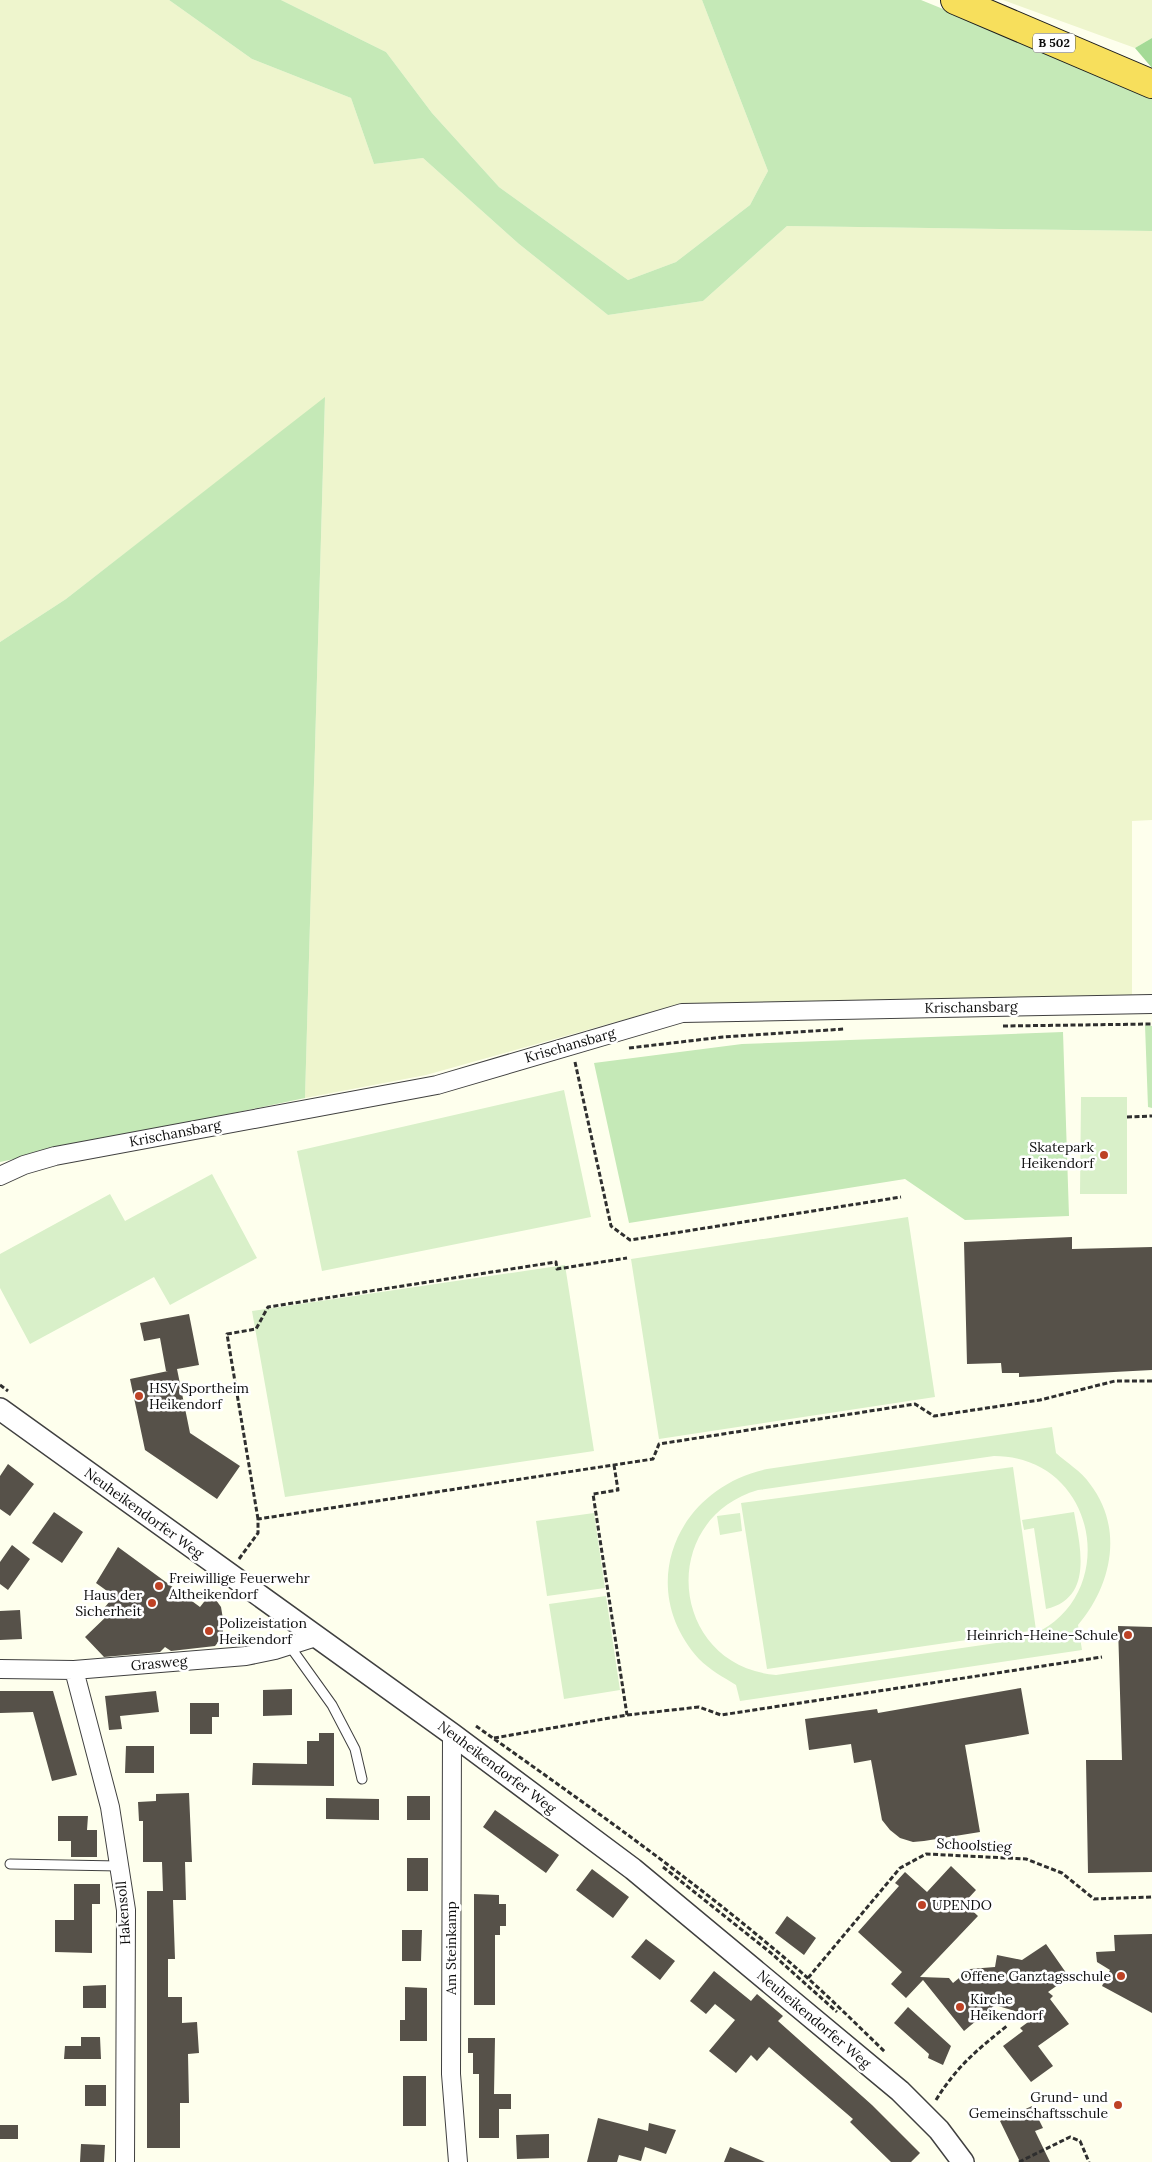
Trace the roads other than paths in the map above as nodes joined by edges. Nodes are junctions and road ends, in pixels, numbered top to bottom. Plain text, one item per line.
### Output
1 (956, 0) edge
2 (1152, 84) edge
3 (1152, 1004) edge
4 (0, 1176) edge
5 (0, 1410) edge
6 (316, 1638) junction
7 (288, 1645) junction
8 (0, 1669) edge
9 (74, 1670) junction
10 (452, 1734) junction
11 (362, 1780) dead end
12 (10, 1864) dead end
13 (119, 1866) junction
14 (125, 2162) edge
15 (458, 2162) edge
16 (963, 2162) edge

1 - 2 highway, B 502
3 - 4 street, Krischansbarg
5 - 6 street, Neuheikendorfer Weg
6 - 7 street, Grasweg
6 - 10 street, Neuheikendorfer Weg
7 - 9 street, Grasweg
7 - 11 lane
8 - 9 street, Grasweg
9 - 13 street, Hakensoll
10 - 15 street, Am Steinkamp
10 - 16 street, Neuheikendorfer Weg
12 - 13 lane
13 - 14 street, Hakensoll

